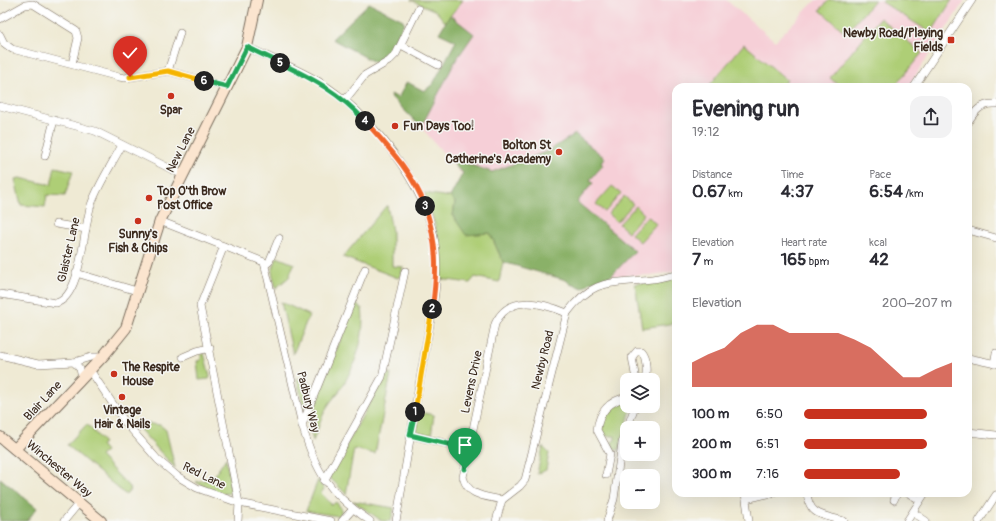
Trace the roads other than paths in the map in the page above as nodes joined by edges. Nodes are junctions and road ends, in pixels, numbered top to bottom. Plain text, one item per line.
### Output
1 (257, 0) edge
2 (972, 0) edge
3 (418, 9) dead end
4 (0, 19) edge
5 (180, 34) dead end
6 (0, 35) edge
7 (401, 45) junction
8 (247, 47) junction
9 (72, 64) junction
10 (438, 65) dead end
11 (168, 71) junction
12 (917, 83) edge
13 (227, 87) junction
14 (345, 100) junction
15 (996, 104) edge
16 (0, 106) edge
17 (972, 116) edge
18 (54, 120) junction
19 (122, 145) junction
20 (45, 156) dead end
21 (183, 175) junction
22 (160, 221) junction
23 (56, 224) dead end
24 (86, 229) junction
25 (972, 231) edge
26 (279, 238) dead end
27 (996, 238) edge
28 (224, 246) junction
29 (265, 265) junction
30 (365, 269) dead end
31 (405, 271) dead end
32 (76, 273) junction
33 (672, 275) edge
34 (138, 291) junction
35 (0, 294) edge
36 (567, 313) junction
37 (210, 348) junction
38 (996, 353) edge
39 (0, 355) edge
40 (102, 357) junction
41 (183, 357) dead end
42 (972, 359) edge
43 (74, 362) junction
44 (995, 364) edge
45 (90, 370) junction
46 (635, 373) edge
47 (646, 373) edge
48 (82, 378) junction
49 (620, 400) edge
50 (633, 413) edge
51 (302, 425) junction
52 (972, 432) edge
53 (410, 435) junction
54 (996, 435) edge
55 (0, 437) edge
56 (16, 449) junction
57 (469, 449) junction
58 (606, 475) dead end
59 (324, 481) junction
60 (996, 495) edge
61 (746, 497) edge
62 (807, 497) edge
63 (915, 497) edge
64 (922, 497) edge
65 (502, 500) junction
66 (920, 500) junction
67 (79, 503) junction
68 (239, 503) junction
69 (353, 509) junction
70 (914, 513) junction
71 (298, 517) edge
72 (64, 521) edge
73 (101, 521) edge
74 (238, 521) edge
75 (331, 521) edge
76 (342, 521) edge
77 (370, 521) edge
78 (396, 521) edge
79 (496, 521) edge
80 (607, 521) edge
81 (749, 521) edge
82 (844, 521) edge
83 (908, 521) edge
84 (926, 521) edge
85 (979, 521) edge

1 - 8 street, New Lane
2 - 12 street
3 - 7 street
4 - 9 street
5 - 11 street
6 - 9 street
7 - 10 street
7 - 14 street
8 - 13 street, New Lane
8 - 14 street
9 - 11 street
11 - 13 street
13 - 21 street, New Lane
14 - 53 street
15 - 17 street
16 - 18 street
18 - 19 street
18 - 20 street
19 - 21 street
19 - 24 street, Glaister Lane
21 - 22 street, New Lane
22 - 28 street
22 - 34 street, New Lane
23 - 24 street
24 - 32 street, Glaister Lane
25 - 27 street
26 - 29 street
28 - 29 street
28 - 37 street
29 - 51 street, Padbury Way
30 - 51 street
31 - 59 street
32 - 34 street
32 - 35 street, Glaister Lane
33 - 36 street, Newby Road
34 - 40 street, New Lane
36 - 57 street, Levens Drive
36 - 65 street, Newby Road
37 - 41 street
37 - 68 street
38 - 44 street
39 - 43 street
40 - 43 street
40 - 45 street, New Lane
42 - 44 street
43 - 48 street
45 - 48 street, Blair Lane
45 - 68 street, Red Lane
46 - 47 street
48 - 56 street, Blair Lane
49 - 58 street
50 - 80 street
51 - 59 street, Padbury Way
52 - 54 street
53 - 57 street
53 - 78 street
55 - 56 street, Winchester Way
56 - 67 street, Winchester Way
57 - 65 street, Levens Drive
59 - 69 street, Padbury Way
60 - 85 street
61 - 81 street
62 - 82 street
63 - 66 street
64 - 66 street
65 - 79 street
66 - 70 street
67 - 72 street
67 - 73 street, Winchester Way
68 - 71 street, Red Lane
68 - 74 street
69 - 76 street
69 - 77 street, Padbury Way
70 - 83 street
70 - 84 street
71 - 75 street, Red Lane

